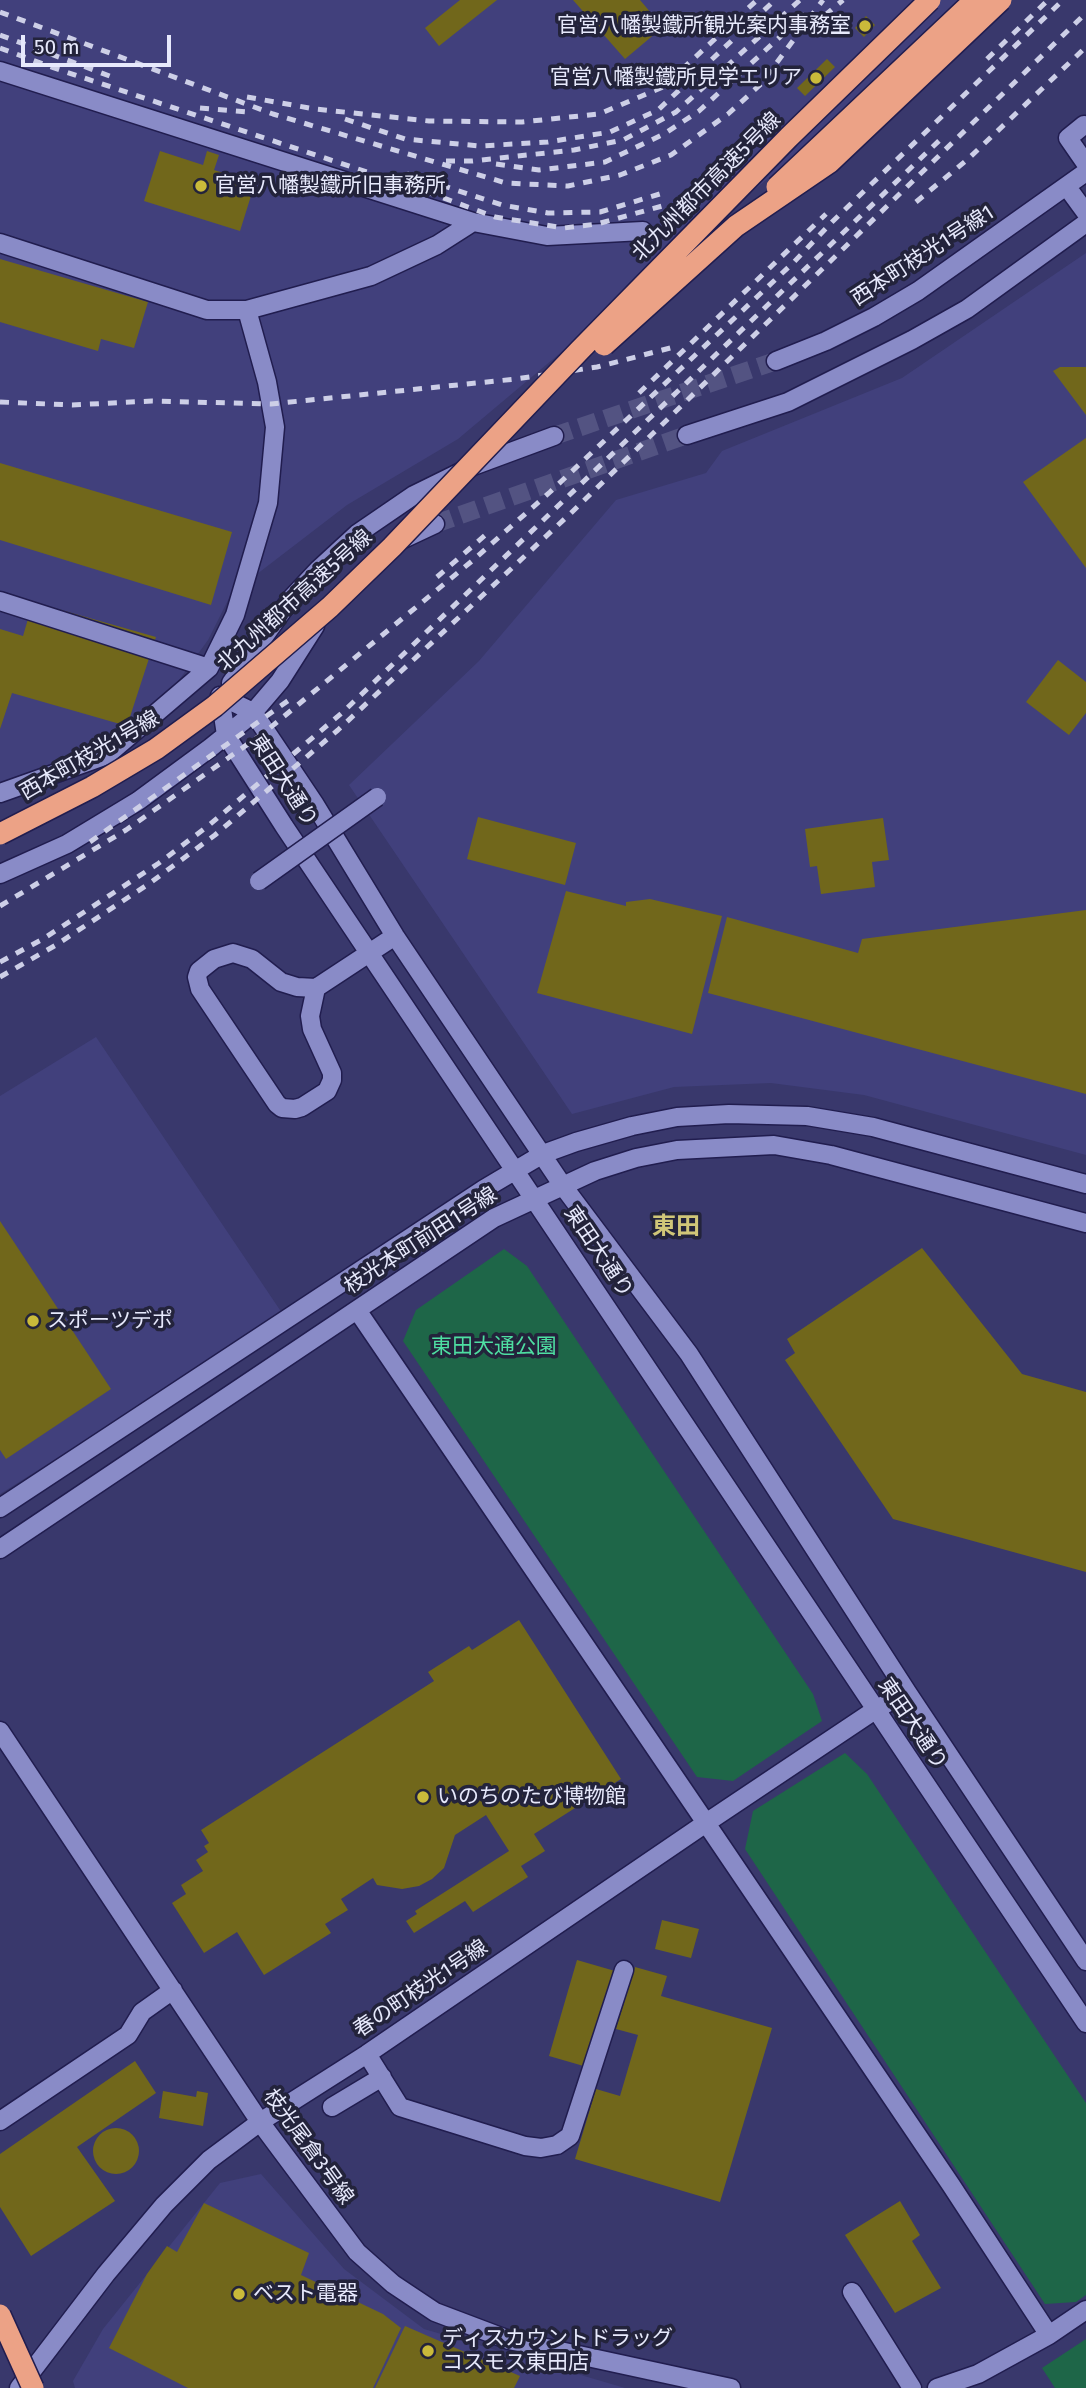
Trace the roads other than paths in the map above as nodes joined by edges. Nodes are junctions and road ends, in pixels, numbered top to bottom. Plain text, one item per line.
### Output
1 (930, 0) edge
2 (975, 0) edge
3 (1001, 0) edge
4 (0, 71) edge
5 (1084, 125) dead end
6 (1086, 164) edge
7 (1086, 173) edge
8 (1067, 187) junction
9 (1086, 213) edge
10 (473, 222) junction
11 (1086, 223) edge
12 (736, 226) junction
13 (643, 231) dead end
14 (0, 243) edge
15 (247, 310) junction
16 (776, 362) tunnel mouth
17 (687, 435) tunnel mouth
18 (554, 436) tunnel mouth
19 (474, 461) junction
20 (435, 524) tunnel mouth
21 (0, 601) edge
22 (209, 668) junction
23 (220, 696) junction
24 (253, 712) junction
25 (226, 735) junction
26 (0, 793) edge
27 (377, 797) dead end
28 (0, 833) edge
29 (0, 874) edge
30 (259, 881) dead end
31 (395, 936) junction
32 (369, 953) junction
33 (316, 988) junction
34 (543, 1154) junction
35 (513, 1171) junction
36 (1086, 1184) edge
37 (563, 1185) junction
38 (534, 1198) junction
39 (1086, 1223) edge
40 (356, 1310) junction
41 (0, 1508) edge
42 (0, 1549) edge
43 (907, 1692) junction
44 (875, 1710) junction
45 (0, 1731) edge
46 (706, 1822) junction
47 (1086, 1961) edge
48 (624, 1970) dead end
49 (173, 1990) junction
50 (1086, 2023) edge
51 (366, 2054) junction
52 (382, 2077) junction
53 (332, 2107) dead end
54 (0, 2121) edge
55 (260, 2122) junction
56 (852, 2292) dead end
57 (1086, 2310) edge
58 (0, 2315) edge
59 (1049, 2335) junction
60 (19, 2388) edge
61 (33, 2388) edge
62 (731, 2388) edge
63 (912, 2388) edge
64 (937, 2388) edge

1 - 19 highway, 北九州都市高速5号線, bridge
2 - 12 highway, bridge
3 - 12 highway, bridge
4 - 10 street
5 - 6 street
7 - 8 street, 西本町枝光1号線1
8 - 9 street
8 - 16 street, 西本町枝光1号線1
10 - 13 street
10 - 15 street
11 - 17 street
12 - 19 highway, bridge
14 - 15 street
15 - 22 street
18 - 23 street, 西本町枝光1号線
19 - 28 highway, 北九州都市高速5号線, bridge
20 - 24 street
21 - 22 street
22 - 26 street
23 - 24 street, 東田大通り
23 - 25 street, 東田大通り
23 - 28 street, 西本町枝光1号線
24 - 25 street
24 - 31 street, 東田大通り
25 - 29 street
25 - 32 street, 東田大通り
27 - 30 street, bridge
31 - 32 street
31 - 34 street, 東田大通り
32 - 33 street
32 - 35 street, 東田大通り
33 - 33 street
34 - 35 street, 枝光本町前田1号線
34 - 36 street, 枝光本町前田1号線
34 - 37 street, 東田大通り
35 - 38 street, 東田大通り
35 - 41 street, 枝光本町前田1号線
37 - 38 street, 枝光本町前田1号線
37 - 39 street, 枝光本町前田1号線
37 - 43 street, 東田大通り
38 - 40 street, 枝光本町前田1号線
38 - 44 street, 東田大通り
40 - 42 street, 枝光本町前田1号線
40 - 46 street
43 - 44 street, 春の町枝光1号線
43 - 47 street, 東田大通り
44 - 46 street, 春の町枝光1号線
44 - 50 street, 東田大通り
45 - 49 street, 枝光尾倉3号線
46 - 51 street, 春の町枝光1号線
46 - 59 street
48 - 52 street
49 - 54 street
49 - 55 street, 枝光尾倉3号線
51 - 52 street
51 - 55 street, 春の町枝光1号線
52 - 53 street
55 - 60 street, 春の町枝光1号線
55 - 62 street, 枝光尾倉3号線
56 - 63 street
57 - 59 street
58 - 61 highway, bridge
59 - 64 street

